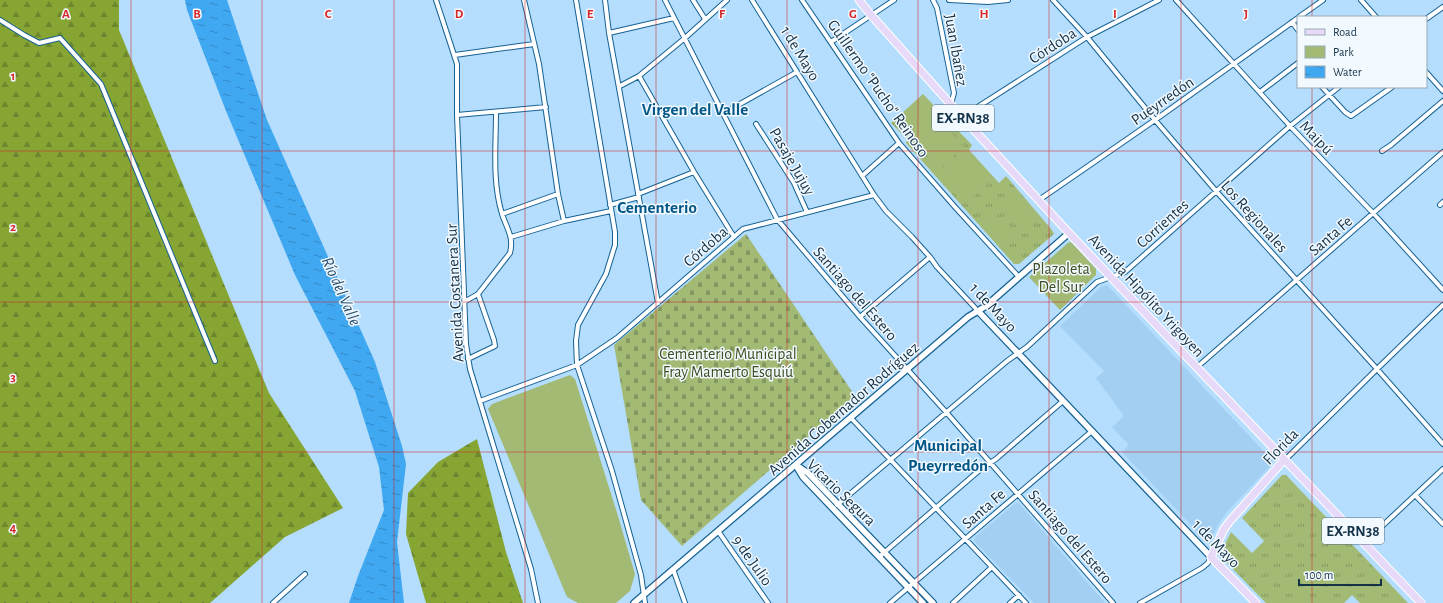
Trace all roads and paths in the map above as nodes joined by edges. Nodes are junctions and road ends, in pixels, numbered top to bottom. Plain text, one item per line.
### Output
1 (436, 0) edge
2 (524, 0) edge
3 (576, 0) edge
4 (605, 0) edge
5 (665, 0) edge
6 (693, 0) edge
7 (727, 0) edge
8 (752, 0) edge
9 (802, 0) edge
10 (859, 0) edge
11 (894, 0) edge
12 (934, 0) edge
13 (949, 0) edge
14 (1008, 0) edge
15 (1053, 0) edge
16 (1159, 0) edge
17 (1176, 0) edge
18 (1323, 0) edge
19 (1361, 0) edge
20 (1443, 7) edge
21 (871, 15) junction
22 (1302, 16) edge
23 (1374, 16) edge
24 (674, 18) junction
25 (1427, 18) edge
26 (705, 19) junction
27 (1297, 19) edge
28 (0, 20) edge
29 (1292, 22) junction
30 (1297, 29) edge
31 (609, 33) junction
32 (1087, 37) junction
33 (685, 38) junction
34 (831, 42) junction
35 (534, 44) junction
36 (455, 55) junction
37 (1234, 64) junction
38 (1297, 64) edge
39 (797, 72) junction
40 (1427, 73) edge
41 (639, 76) junction
42 (620, 86) junction
43 (1323, 88) edge
44 (1337, 88) edge
45 (1391, 88) edge
46 (1443, 91) edge
47 (1260, 92) junction
48 (1328, 95) junction
49 (1443, 101) edge
50 (951, 104) junction
51 (546, 106) junction
52 (496, 112) junction
53 (724, 113) junction
54 (457, 115) junction
55 (962, 117) junction
56 (1155, 120) junction
57 (756, 124) dead end
58 (1290, 126) junction
59 (899, 143) junction
60 (1382, 150) dead end
61 (1443, 152) edge
62 (694, 172) junction
63 (862, 176) junction
64 (1216, 191) junction
65 (558, 194) junction
66 (874, 195) junction
67 (638, 196) junction
68 (1039, 200) junction
69 (610, 205) junction
70 (611, 211) junction
71 (807, 212) junction
72 (1373, 213) junction
73 (502, 214) junction
74 (777, 220) junction
75 (564, 221) junction
76 (1069, 233) junction
77 (734, 236) junction
78 (511, 237) junction
79 (930, 257) junction
80 (1019, 277) junction
81 (1110, 277) junction
82 (1296, 279) junction
83 (1443, 290) edge
84 (478, 294) junction
85 (464, 302) junction
86 (658, 303) junction
87 (1443, 306) edge
88 (978, 311) junction
89 (860, 318) junction
90 (1018, 353) junction
91 (468, 359) junction
92 (215, 361) dead end
93 (577, 365) junction
94 (1196, 368) junction
95 (908, 369) junction
96 (1377, 369) junction
97 (480, 401) junction
98 (1063, 401) junction
99 (946, 412) junction
100 (851, 418) junction
101 (1092, 431) junction
102 (1443, 444) edge
103 (890, 459) junction
104 (1284, 460) junction
105 (990, 462) junction
106 (796, 465) junction
107 (1443, 469) edge
108 (1018, 494) junction
109 (1415, 495) junction
110 (838, 504) junction
111 (833, 508) junction
112 (935, 508) junction
113 (1443, 524) edge
114 (718, 531) junction
115 (965, 539) junction
116 (1364, 543) junction
117 (884, 552) junction
118 (879, 557) junction
119 (1211, 557) junction
120 (992, 567) junction
121 (673, 569) junction
122 (305, 574) dead end
123 (914, 583) junction
124 (908, 587) junction
125 (644, 594) junction
126 (1019, 595) junction
127 (272, 603) edge
128 (538, 603) edge
129 (634, 603) edge
130 (645, 603) edge
131 (685, 603) edge
132 (768, 603) edge
133 (890, 603) edge
134 (923, 603) edge
135 (933, 603) edge
136 (953, 603) edge
137 (1010, 603) edge
138 (1026, 603) edge
139 (1113, 603) edge
140 (1140, 603) edge
141 (1256, 603) edge
142 (1421, 603) edge

1 - 36 street, Avenida Costanera Sur
2 - 35 street
3 - 69 street
4 - 31 street
5 - 24 street, Santiago del Estero
6 - 26 street
7 - 26 street
8 - 39 street, 1 de Mayo
9 - 34 street, Guillermo "Pucho" Reinoso
10 - 21 main road, Avenida Hipólito Yrigoyen / EX-RN38
11 - 21 street
12 - 50 street, Juan Ibañez
13 - 14 street
15 - 32 street, Los Regionales
16 - 32 street, Córdoba
17 - 37 street, Maipú
18 - 22 street, Pueyrredón
19 - 23 street
20 - 25 street
21 - 34 street
21 - 50 main road, Avenida Hipólito Yrigoyen / EX-RN38
24 - 31 street
24 - 33 street, Santiago del Estero
26 - 33 street
27 - 29 street, Pueyrredón
28 - 92 street
29 - 30 street
29 - 37 street, Pueyrredón
31 - 42 street
32 - 55 street, Córdoba
32 - 56 street, Los Regionales
33 - 41 street
33 - 53 street, Santiago del Estero
34 - 59 street, Guillermo "Pucho" Reinoso
35 - 36 street
35 - 51 street
36 - 54 street, Avenida Costanera Sur
37 - 47 street, Maipú
37 - 56 street, Pueyrredón
38 - 47 street
39 - 53 street
39 - 63 street, 1 de Mayo
40 - 46 street
41 - 42 street
41 - 62 street
42 - 67 street
43 - 48 street
44 - 48 street, Corrientes
45 - 48 street
47 - 58 street, Maipú
48 - 58 street, Corrientes
49 - 60 street
50 - 55 main road, Avenida Hipólito Yrigoyen / EX-RN38
51 - 52 street
51 - 65 street
52 - 54 street
52 - 73 street
53 - 74 street, Santiago del Estero
54 - 85 street, Avenida Costanera Sur
55 - 68 main road, Avenida Hipólito Yrigoyen / EX-RN38
56 - 64 street, Los Regionales
56 - 68 street, Pueyrredón
57 - 71 street, Pasaje Jujuy
58 - 64 street, Corrientes
58 - 72 street, Maipú
59 - 63 street
59 - 80 street, Guillermo "Pucho" Reinoso
61 - 72 street, Santa Fe
62 - 67 street
62 - 77 street
63 - 66 street, 1 de Mayo
64 - 81 street, Corrientes
64 - 82 street, Los Regionales
65 - 73 street
65 - 75 street
66 - 71 street, Córdoba
66 - 79 street, 1 de Mayo
67 - 69 street
67 - 86 street
68 - 76 main road, Avenida Hipólito Yrigoyen / EX-RN38
69 - 70 street
70 - 75 street
70 - 93 street
71 - 74 street, Córdoba
72 - 82 street, Santa Fe
72 - 83 street, Maipú
73 - 78 street
74 - 77 street, Córdoba
74 - 89 street, Santiago del Estero
75 - 78 street
76 - 80 street, Avenida Gobernador Rodríguez
76 - 81 main road, Avenida Hipólito Yrigoyen / EX-RN38
77 - 86 street, Córdoba
78 - 84 street
79 - 88 street, 1 de Mayo
79 - 89 street
80 - 88 street, Avenida Gobernador Rodríguez
81 - 90 street, Corrientes
81 - 94 main road, Avenida Hipólito Yrigoyen / EX-RN38
82 - 94 street, Santa Fe
82 - 96 street, Los Regionales
84 - 85 street
84 - 91 street
85 - 91 street, Avenida Costanera Sur
86 - 93 street, Córdoba
87 - 96 street, Florida
88 - 90 street, 1 de Mayo
88 - 95 street, Avenida Gobernador Rodríguez
89 - 95 street, Santiago del Estero
90 - 98 street, 1 de Mayo
90 - 99 street, Corrientes
91 - 97 street, Avenida Costanera Sur
93 - 97 street, Córdoba
93 - 125 street
94 - 104 main road, Avenida Hipólito Yrigoyen / EX-RN38
95 - 99 street, Santiago del Estero
95 - 100 street, Avenida Gobernador Rodríguez
96 - 102 street, Los Regionales
96 - 104 street, Florida
97 - 128 street, Avenida Costanera Sur
98 - 101 street, 1 de Mayo
98 - 105 street
99 - 103 street, Corrientes
99 - 105 street, Santiago del Estero
100 - 103 street
100 - 106 street, Avenida Gobernador Rodríguez
101 - 108 street, Santa Fe
101 - 119 street, 1 de Mayo
103 - 110 street, Corrientes
103 - 112 street
104 - 116 main road, Avenida Hipólito Yrigoyen / EX-RN38
104 - 119 main road, Florida
105 - 108 street, Santiago del Estero
105 - 112 street
106 - 110 street, Vicario Segura
106 - 111 street, Vicario Segura
106 - 114 street, Avenida Gobernador Rodríguez
107 - 109 street
108 - 115 street, Santa Fe
108 - 139 street, Santiago del Estero
109 - 113 street
109 - 116 street
110 - 111 street, Corrientes
110 - 117 street, Vicario Segura
111 - 118 street, Vicario Segura
112 - 115 street
112 - 117 street
114 - 121 street, Avenida Gobernador Rodríguez
114 - 132 street, 9 de Julio
115 - 120 street
115 - 123 street, Santa Fe
116 - 142 main road, Avenida Hipólito Yrigoyen / EX-RN38
117 - 118 street
117 - 123 street, Vicario Segura
118 - 124 street, Vicario Segura
119 - 140 street, Florida
119 - 141 main road, 1 de Mayo
120 - 126 street
120 - 136 street
121 - 125 street, Avenida Gobernador Rodríguez
121 - 131 street
122 - 127 street
123 - 124 street, Santa Fe
123 - 135 street, Vicario Segura
124 - 133 street, Santa Fe
124 - 134 street, Vicario Segura
125 - 129 street, Avenida Gobernador Rodríguez
125 - 130 street
126 - 137 street
126 - 138 street

